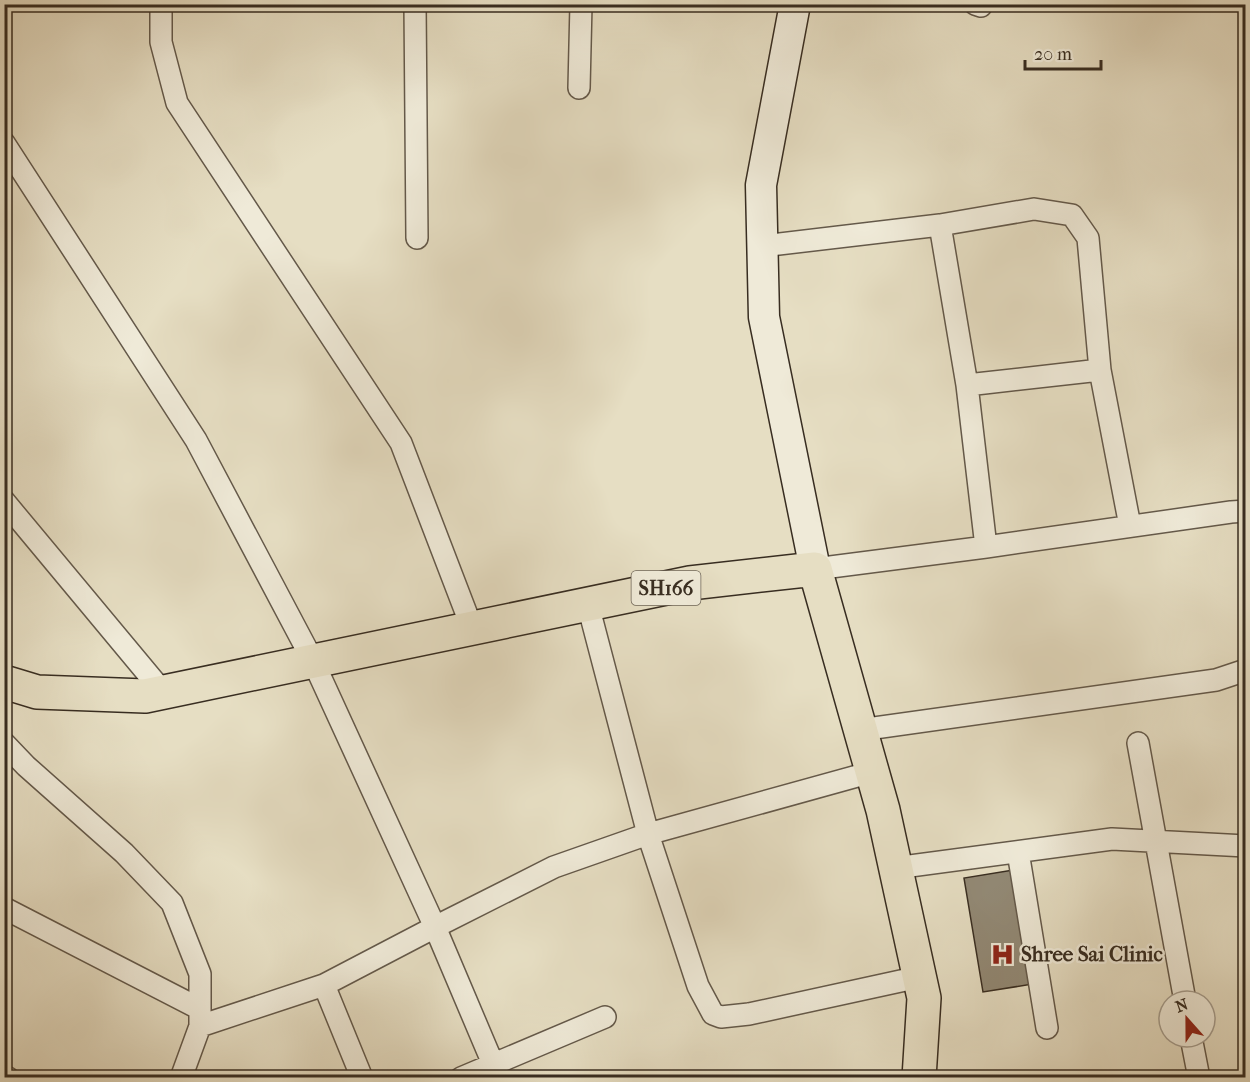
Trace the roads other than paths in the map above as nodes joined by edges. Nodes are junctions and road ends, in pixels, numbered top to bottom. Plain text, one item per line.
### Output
1 (161, 4) edge
2 (415, 4) edge
3 (581, 4) edge
4 (795, 4) edge
5 (579, 88) dead end
6 (4, 143) edge
7 (940, 225) junction
8 (417, 238) dead end
9 (762, 246) junction
10 (1100, 370) junction
11 (967, 385) junction
12 (4, 501) edge
13 (1245, 511) edge
14 (1130, 526) junction
15 (986, 547) junction
16 (815, 568) junction
17 (588, 604) junction
18 (472, 628) junction
19 (312, 661) junction
20 (1245, 670) edge
21 (4, 682) edge
22 (163, 692) junction
23 (860, 730) junction
24 (4, 743) edge
25 (1138, 743) dead end
26 (872, 772) junction
27 (648, 834) junction
28 (1156, 841) junction
29 (1245, 846) edge
30 (1018, 852) junction
31 (895, 868) junction
32 (4, 908) edge
33 (435, 927) junction
34 (919, 977) junction
35 (324, 985) junction
36 (1183, 989) edge
37 (200, 1017) junction
38 (605, 1017) dead end
39 (1047, 1028) dead end
40 (1193, 1049) edge
41 (497, 1071) edge
42 (181, 1077) edge
43 (362, 1077) edge
44 (461, 1077) edge
45 (919, 1077) edge
46 (1199, 1077) edge

1 - 18 street
2 - 8 street
3 - 5 street
4 - 9 street
6 - 19 street
7 - 9 street
7 - 10 street
7 - 11 street
9 - 16 street
10 - 11 street
10 - 14 street
11 - 15 street
12 - 22 street
13 - 14 street
14 - 15 street
15 - 16 street
16 - 17 main road, SH166
16 - 23 main road
17 - 18 main road, SH166
17 - 27 street
18 - 19 main road, SH166
19 - 22 main road, SH166
19 - 33 street
20 - 23 street
21 - 22 main road, SH166
23 - 26 main road
24 - 37 street
25 - 28 street
26 - 27 street
26 - 31 main road
27 - 33 street
27 - 34 street
28 - 29 street
28 - 30 street
28 - 36 street
30 - 31 street
30 - 39 street
31 - 34 main road
32 - 37 street
33 - 35 street
33 - 41 street
34 - 45 main road
35 - 37 street
35 - 43 street
37 - 42 street
38 - 41 street
40 - 46 street
41 - 44 street

